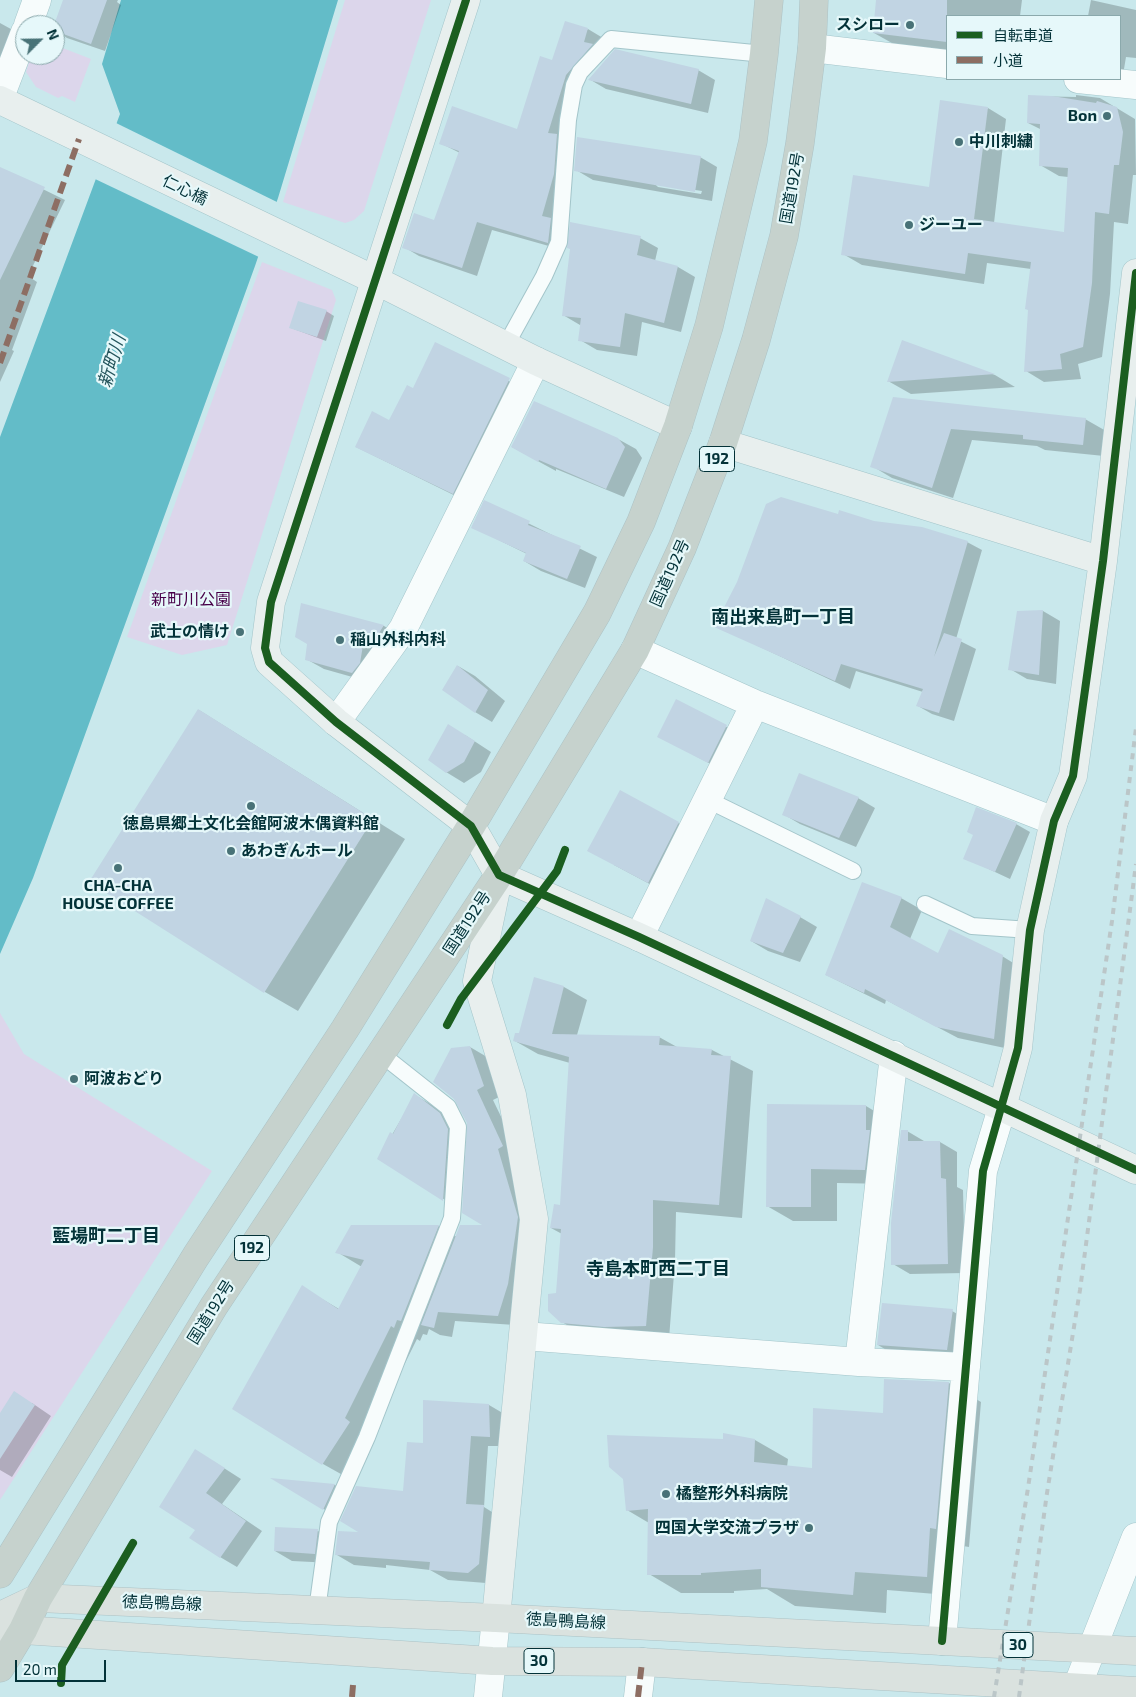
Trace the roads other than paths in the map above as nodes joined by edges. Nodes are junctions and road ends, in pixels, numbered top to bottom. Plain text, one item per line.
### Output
1 (37, 0) edge
2 (466, 0) edge
3 (769, 0) edge
4 (814, 0) edge
5 (32, 15) edge
6 (812, 48) junction
7 (764, 54) junction
8 (15, 59) edge
9 (946, 64) edge
10 (1086, 80) edge
11 (1136, 86) edge
12 (0, 99) edge
13 (1136, 273) edge
14 (375, 280) junction
15 (506, 346) junction
16 (536, 361) junction
17 (678, 426) junction
18 (723, 444) junction
19 (1103, 561) junction
20 (635, 650) junction
21 (755, 704) junction
22 (336, 722) junction
23 (708, 800) junction
24 (1054, 821) junction
25 (471, 826) junction
26 (853, 871) dead end
27 (499, 875) junction
28 (925, 904) dead end
29 (1030, 930) junction
30 (639, 937) junction
31 (381, 1054) junction
32 (894, 1055) junction
33 (1002, 1108) junction
34 (1136, 1170) edge
35 (524, 1336) junction
36 (859, 1362) junction
37 (966, 1367) junction
38 (1136, 1537) edge
39 (0, 1574) edge
40 (38, 1598) junction
41 (317, 1610) junction
42 (0, 1616) edge
43 (496, 1618) junction
44 (11, 1631) edge
45 (942, 1641) junction
46 (1093, 1648) junction
47 (1136, 1651) edge
48 (492, 1661) junction
49 (642, 1662) junction
50 (0, 1668) edge
51 (1136, 1691) edge
52 (1076, 1692) edge
53 (488, 1697) edge
54 (638, 1697) edge

1 - 5 street
2 - 14 street
3 - 7 highway, 192
4 - 6 highway, 国道192号 / 192
6 - 9 street
6 - 18 highway, 国道192号 / 192
7 - 15 lane
7 - 17 highway, 192
8 - 12 street
10 - 11 street
12 - 14 street, 仁心橋
13 - 19 street
14 - 15 street, 仁心橋
14 - 22 street
15 - 16 street, 仁心橋
16 - 17 street, 仁心橋
16 - 22 street
17 - 25 highway, 192
18 - 19 street
18 - 20 highway, 国道192号 / 192
19 - 24 street
20 - 21 street
20 - 27 highway, 国道192号 / 192
21 - 23 street
21 - 24 street
22 - 25 street
23 - 26 lane
23 - 30 street
24 - 29 street
25 - 27 street
25 - 39 highway, 192
27 - 30 street
27 - 31 highway, 国道192号 / 192
27 - 35 street
28 - 29 lane
29 - 33 street
30 - 32 street
31 - 40 highway, 国道192号 / 192
31 - 41 lane
32 - 33 street
32 - 36 street
33 - 34 street
33 - 37 street
35 - 36 street
35 - 43 street
36 - 37 street
37 - 45 street
38 - 46 street
40 - 41 main road, 徳島鴨島線 / 30
40 - 42 main road, 徳島鴨島線 / 30
40 - 44 highway, 国道192号 / 192
41 - 43 main road, 徳島鴨島線 / 30
43 - 45 main road, 徳島鴨島線 / 30
43 - 48 street
44 - 48 main road, 30
44 - 50 highway, 国道192号 / 192
45 - 46 main road, 徳島鴨島線 / 30
46 - 47 main road, 徳島鴨島線 / 30
46 - 52 street
48 - 49 main road, 30
48 - 53 street
49 - 52 main road, 30
49 - 54 street
51 - 52 main road, 30

